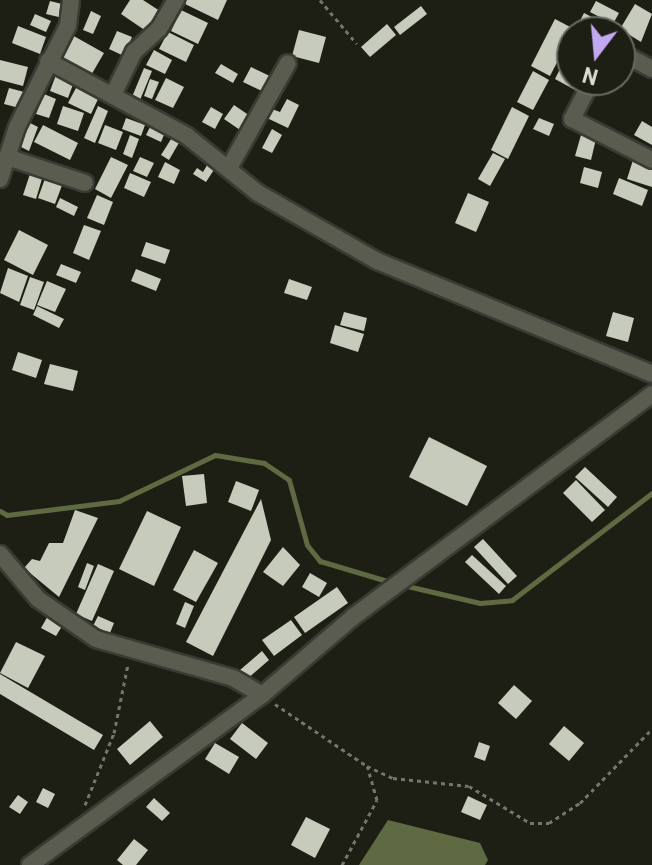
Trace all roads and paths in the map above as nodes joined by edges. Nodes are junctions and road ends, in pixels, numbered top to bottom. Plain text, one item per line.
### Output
1 (71, 0) edge
2 (176, 0) edge
3 (320, 0) edge
4 (357, 44) dead end
5 (48, 61) junction
6 (288, 63) dead end
7 (113, 95) junction
8 (584, 96) edge
9 (7, 157) junction
10 (652, 160) edge
11 (229, 168) junction
12 (0, 179) edge
13 (85, 183) dead end
14 (652, 374) edge
15 (652, 394) edge
16 (0, 554) edge
17 (131, 652) junction
18 (262, 695) junction
19 (652, 729) edge
20 (367, 766) junction
21 (78, 833) junction
22 (30, 865) edge
23 (342, 865) edge

1 - 5 street
2 - 7 street
3 - 4 path
5 - 7 street
5 - 9 street
6 - 11 street
7 - 11 street
8 - 10 street
9 - 12 street
9 - 13 street
11 - 14 street
15 - 18 street
16 - 17 street
17 - 18 street
17 - 21 path
18 - 20 path
18 - 21 street
19 - 20 path
20 - 23 path
21 - 22 street

